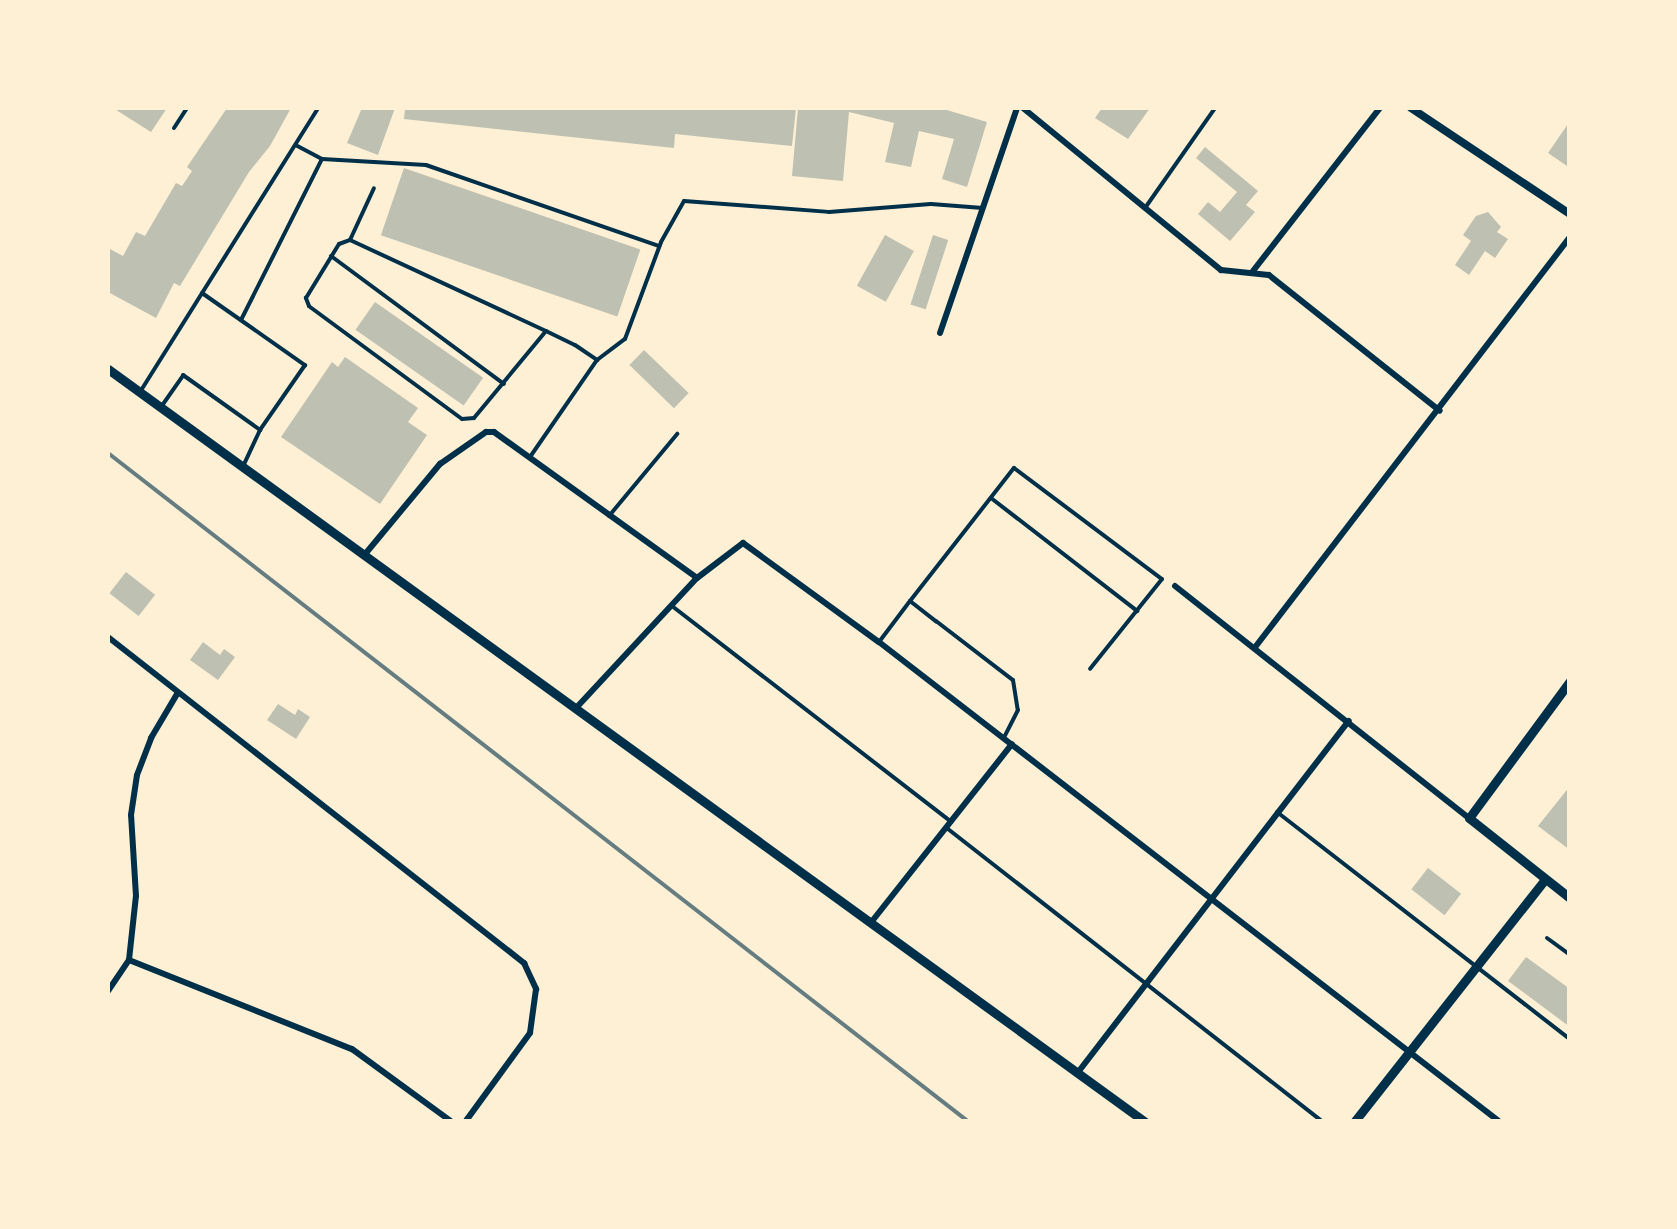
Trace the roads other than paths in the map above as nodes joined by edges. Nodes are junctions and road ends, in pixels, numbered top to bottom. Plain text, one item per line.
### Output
1 (187, 108) edge
2 (318, 108) edge
3 (1020, 108) edge
4 (1215, 108) edge
5 (1380, 108) edge
6 (1411, 108) edge
7 (174, 128) dead end
8 (295, 144) junction
9 (322, 159) junction
10 (374, 188) dead end
11 (983, 208) junction
12 (1146, 208) junction
13 (1570, 214) edge
14 (1570, 238) edge
15 (350, 240) junction
16 (660, 246) junction
17 (331, 256) junction
18 (1253, 272) junction
19 (202, 293) junction
20 (240, 320) junction
21 (546, 332) junction
22 (940, 333) dead end
23 (596, 360) junction
24 (108, 369) edge
25 (504, 384) junction
26 (140, 392) junction
27 (160, 407) junction
28 (1440, 411) junction
29 (260, 430) junction
30 (677, 434) dead end
31 (529, 458) junction
32 (244, 465) junction
33 (991, 498) junction
34 (609, 516) junction
35 (366, 553) junction
36 (697, 578) junction
37 (1175, 586) dead end
38 (910, 601) junction
39 (672, 606) junction
40 (1137, 611) junction
41 (108, 636) edge
42 (879, 642) junction
43 (1256, 646) junction
44 (1090, 670) dead end
45 (1570, 681) edge
46 (178, 694) junction
47 (577, 707) junction
48 (1350, 721) junction
49 (1004, 738) junction
50 (1012, 744) junction
51 (1277, 811) junction
52 (1469, 818) junction
53 (948, 825) junction
54 (1545, 878) junction
55 (1210, 897) junction
56 (1570, 898) edge
57 (874, 920) junction
58 (1548, 938) dead end
59 (1570, 955) edge
60 (129, 960) junction
61 (1475, 965) junction
62 (1144, 983) junction
63 (108, 990) edge
64 (1570, 1039) edge
65 (1409, 1050) junction
66 (1079, 1071) junction
67 (452, 1122) edge
68 (465, 1122) edge
69 (1146, 1122) edge
70 (1322, 1122) edge
71 (1354, 1122) edge
72 (1500, 1122) edge

1 - 7 lane
2 - 8 lane
3 - 11 street
3 - 12 street
4 - 12 lane
5 - 18 street
6 - 13 street
8 - 9 lane
8 - 19 lane
9 - 16 lane
9 - 20 lane
10 - 15 lane
11 - 16 lane
11 - 22 street
12 - 18 street
14 - 28 street
15 - 17 lane
15 - 21 lane
16 - 23 lane
17 - 25 lane
17 - 25 lane
18 - 28 street
19 - 20 lane
19 - 26 lane
20 - 29 lane
21 - 23 lane
21 - 25 lane
23 - 31 lane
24 - 26 main road
26 - 27 main road
27 - 29 lane
27 - 32 main road
28 - 43 street
29 - 32 lane
30 - 34 lane
31 - 34 street
31 - 35 street
32 - 35 main road
33 - 38 lane
33 - 40 lane
33 - 40 lane
34 - 36 street
35 - 47 main road
36 - 39 street
36 - 42 street
37 - 43 street
38 - 42 lane
38 - 49 lane
39 - 47 street
39 - 53 lane
40 - 44 lane
41 - 46 street
42 - 49 street
43 - 48 street
45 - 52 main road
46 - 60 street
46 - 68 street
47 - 57 main road
48 - 51 street
48 - 52 street
49 - 50 street
50 - 53 street
50 - 55 street
51 - 55 street
51 - 61 lane
52 - 54 main road
53 - 57 street
53 - 62 lane
54 - 56 main road
54 - 61 main road
55 - 62 street
55 - 65 street
57 - 66 main road
58 - 59 lane
60 - 63 street
60 - 67 street
61 - 64 lane
61 - 65 main road
62 - 66 street
62 - 70 lane
65 - 71 main road
65 - 72 street
66 - 69 main road

